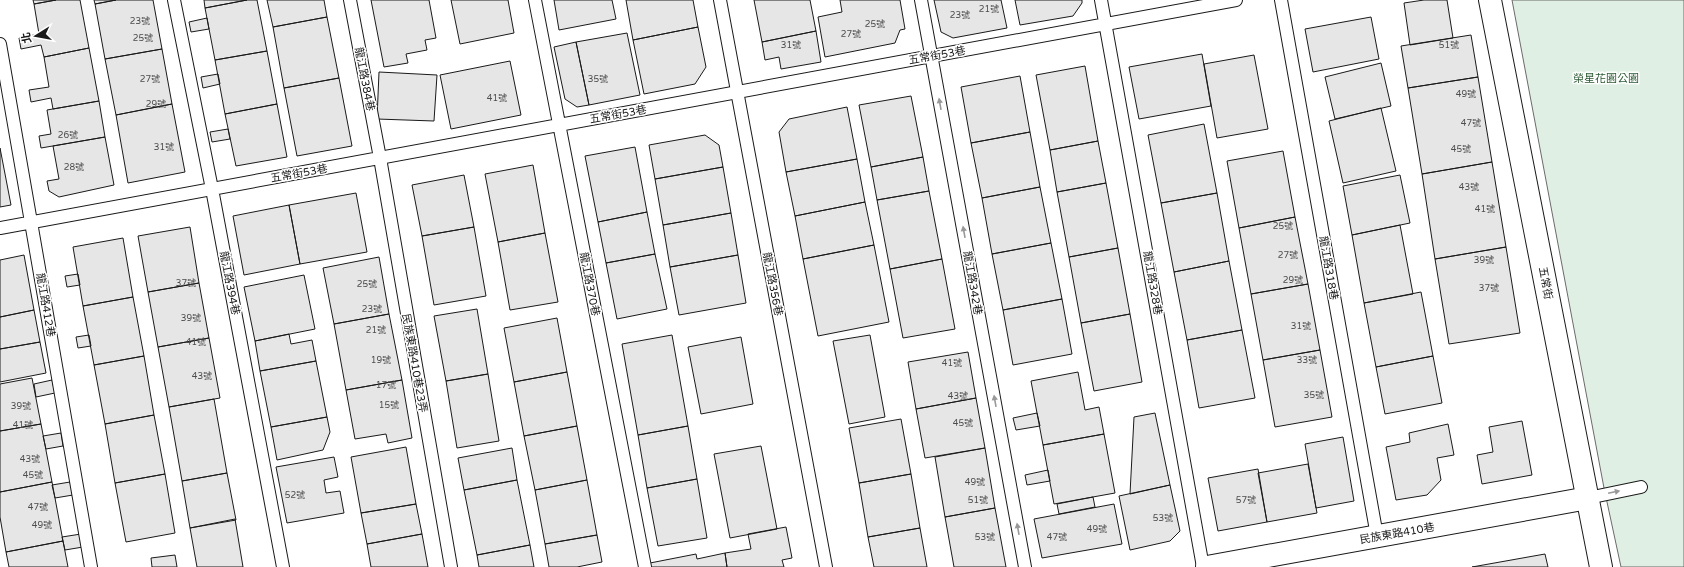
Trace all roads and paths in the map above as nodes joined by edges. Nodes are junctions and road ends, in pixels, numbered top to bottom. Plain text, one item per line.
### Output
1 (174, 0) edge
2 (350, 0) edge
3 (535, 0) edge
4 (720, 0) edge
5 (921, 0) edge
6 (1101, 0) edge
7 (1236, 0) edge
8 (1281, 0) edge
9 (1490, 0) edge
10 (1106, 24) junction
11 (0, 44) edge
12 (932, 56) junction
13 (738, 92) junction
14 (559, 125) junction
15 (380, 158) junction
16 (212, 189) junction
17 (31, 222) junction
18 (0, 228) edge
19 (1641, 487) dead end
20 (1588, 498) junction
21 (1378, 536) junction
22 (91, 567) edge
23 (283, 567) edge
24 (451, 567) edge
25 (645, 567) edge
26 (826, 567) edge
27 (1025, 567) edge
28 (1203, 567) edge
29 (1206, 567) edge
30 (1601, 567) edge

1 - 16 lane, 龍江路394巷
2 - 15 lane, 龍江路384巷
3 - 14 lane, 龍江路370巷
4 - 13 lane, 龍江路356巷
5 - 12 lane, 龍江路342巷
6 - 10 lane, 龍江路328巷
7 - 10 lane, 五常街53巷
8 - 21 lane, 龍江路318巷
9 - 20 street, 五常街
10 - 12 lane, 五常街53巷
10 - 28 lane, 龍江路328巷
11 - 17 lane, 龍江路412巷
12 - 13 lane, 五常街53巷
27 -> 12 lane, 龍江路342巷
13 - 14 lane, 五常街53巷
13 - 26 lane, 龍江路356巷
14 - 15 lane, 五常街53巷
14 - 25 lane, 龍江路370巷
15 - 16 lane, 五常街53巷
15 - 24 lane, 民族東路410巷23弄
16 - 17 lane, 五常街53巷
16 - 23 lane, 龍江路394巷
17 - 18 lane, 五常街53巷
17 - 22 lane, 龍江路412巷
20 -> 19 lane
20 - 21 street, 民族東路410巷
20 - 30 street, 五常街
21 - 29 street, 民族東路410巷

